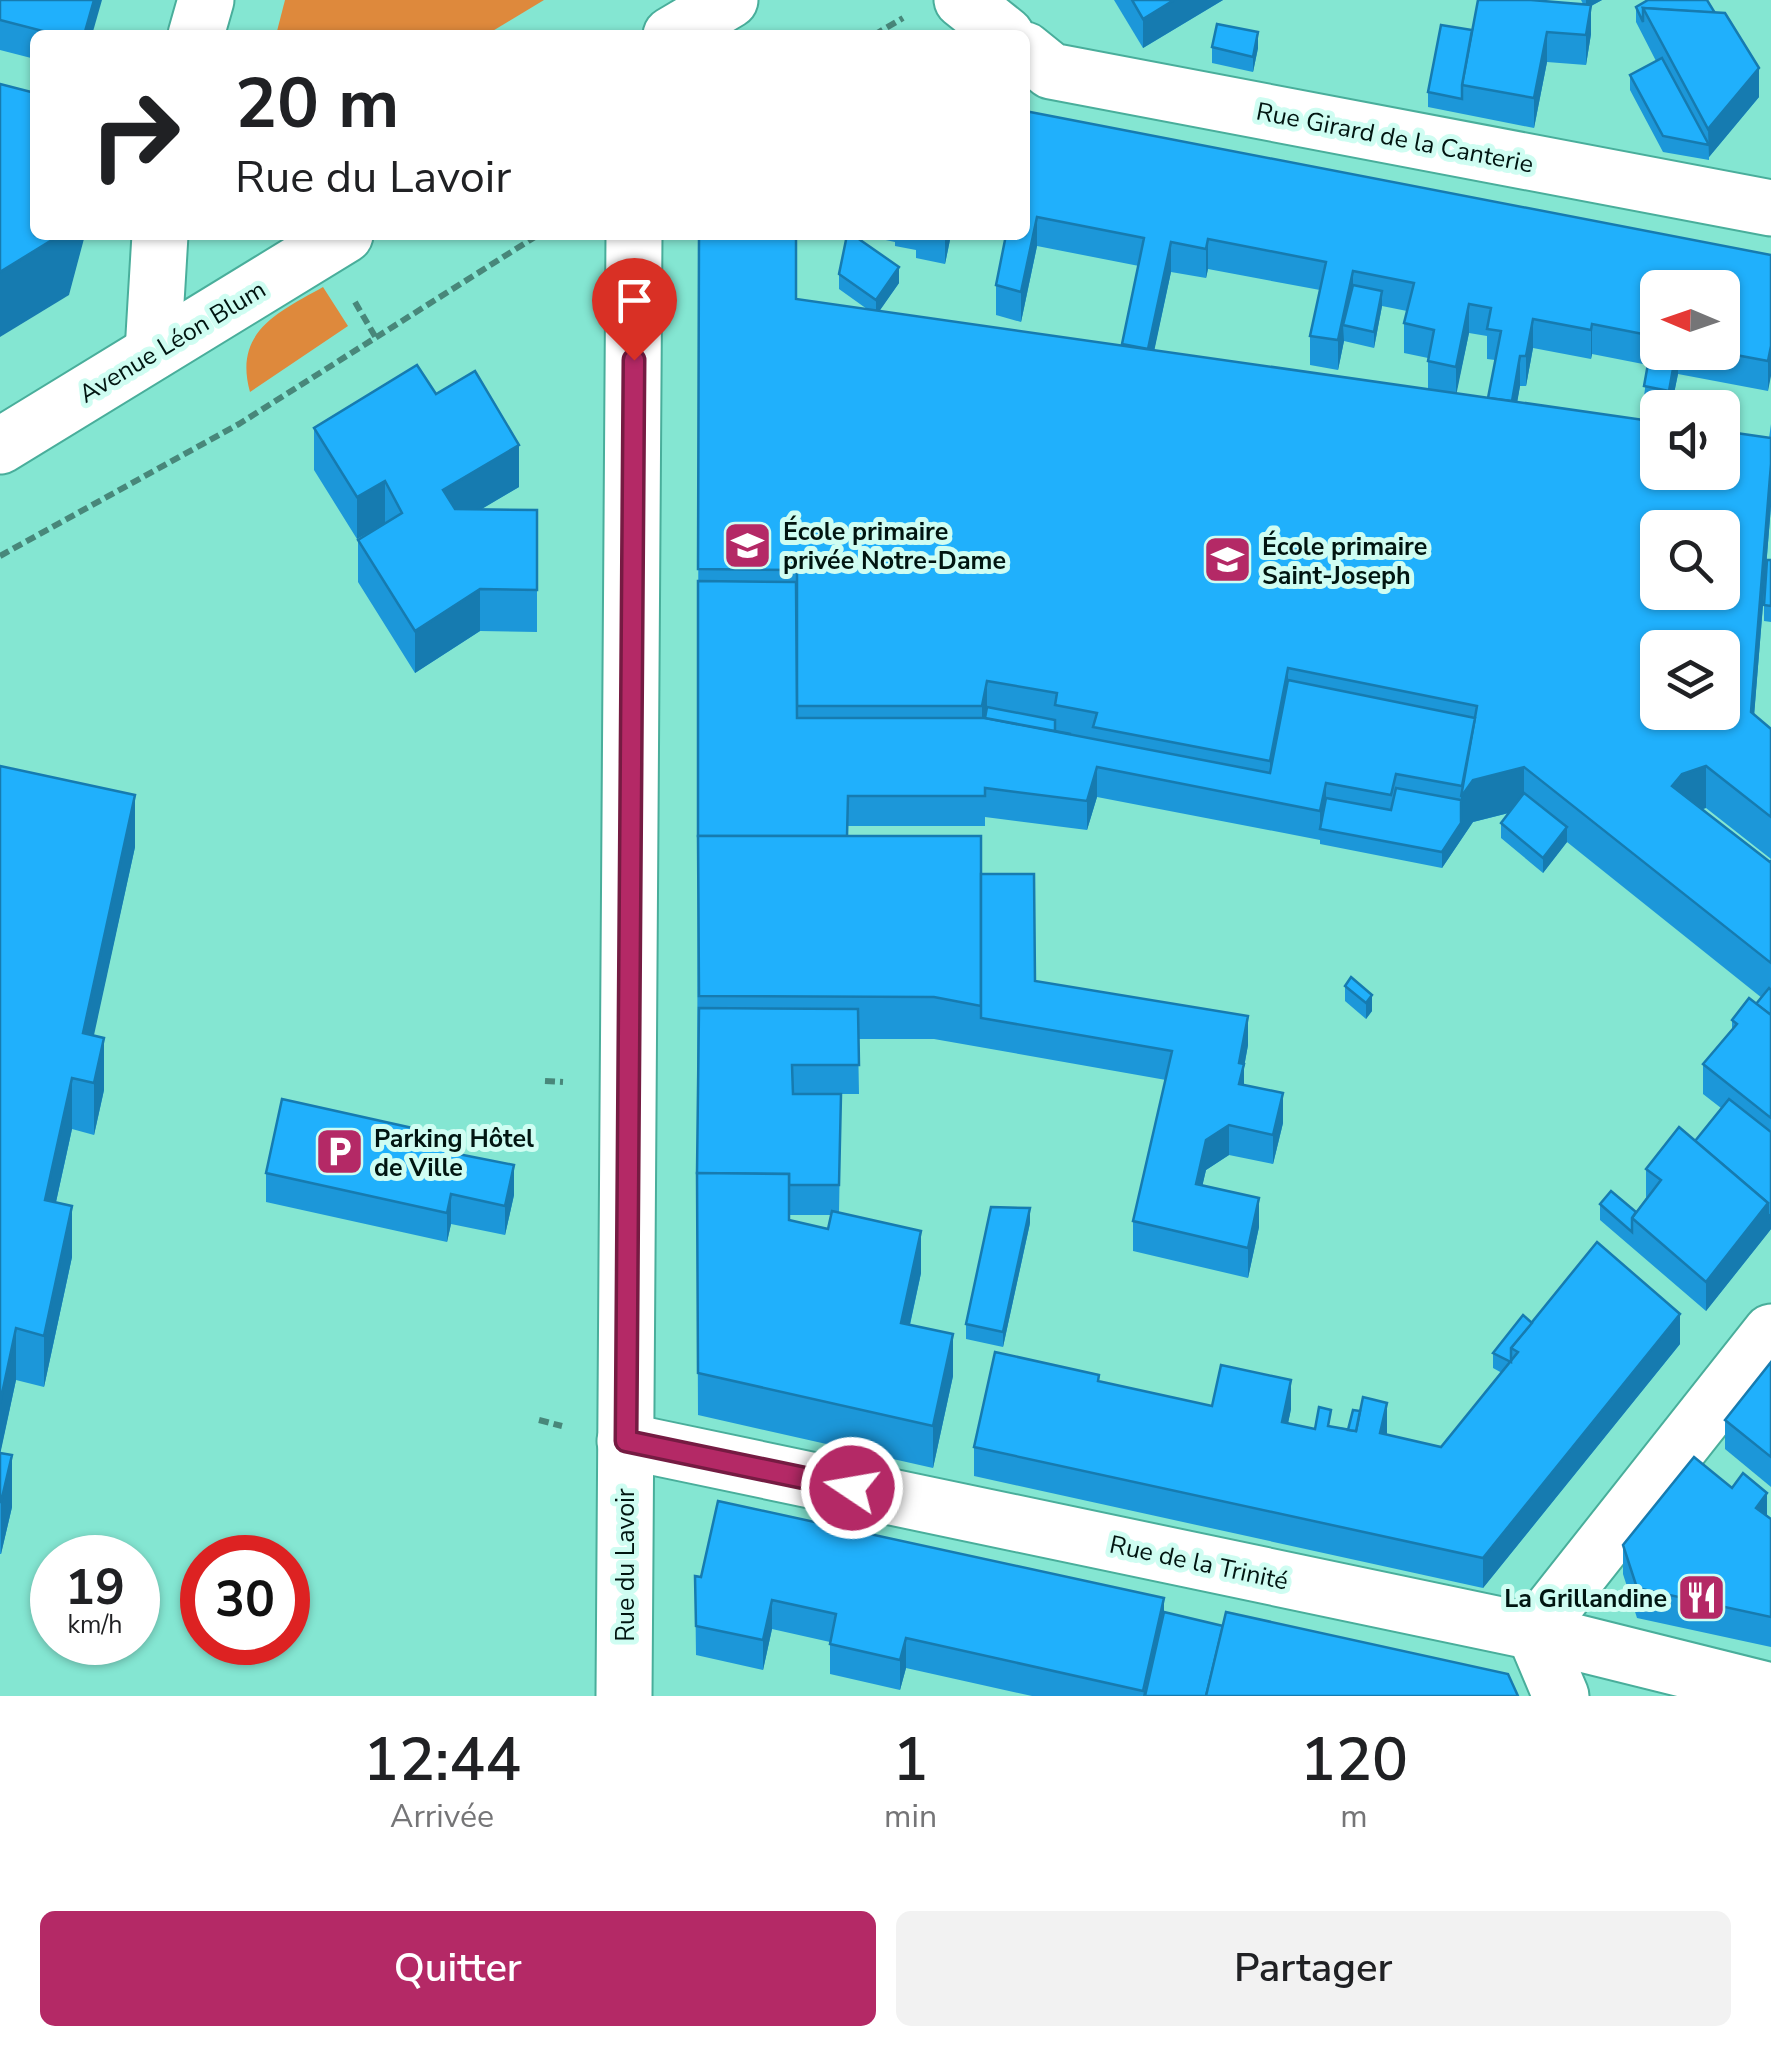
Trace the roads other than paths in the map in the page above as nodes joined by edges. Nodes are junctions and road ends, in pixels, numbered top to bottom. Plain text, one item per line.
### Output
1 (206, 0) edge
2 (730, 0) edge
3 (962, 0) edge
4 (197, 30) edge
5 (679, 30) edge
6 (1000, 30) edge
7 (1030, 54) edge
8 (1771, 208) edge
9 (160, 240) edge
10 (337, 240) edge
11 (634, 240) edge
12 (153, 352) junction
13 (0, 446) edge
14 (1771, 1332) edge
15 (626, 1441) junction
16 (1534, 1632) junction
17 (1771, 1692) edge
18 (624, 1696) edge
19 (1562, 1696) edge

1 - 4 street
2 - 5 street
3 - 6 street
7 - 8 street, Rue Girard de la Canterie
9 - 12 street
10 - 12 street, Avenue Léon Blum
11 - 15 street, Rue du Lavoir
12 - 13 street, Avenue Léon Blum
14 - 16 street
15 - 16 street, Rue de la Trinité
15 - 18 street, Rue du Lavoir
16 - 17 street, Rue de la Trinité
16 - 19 street

